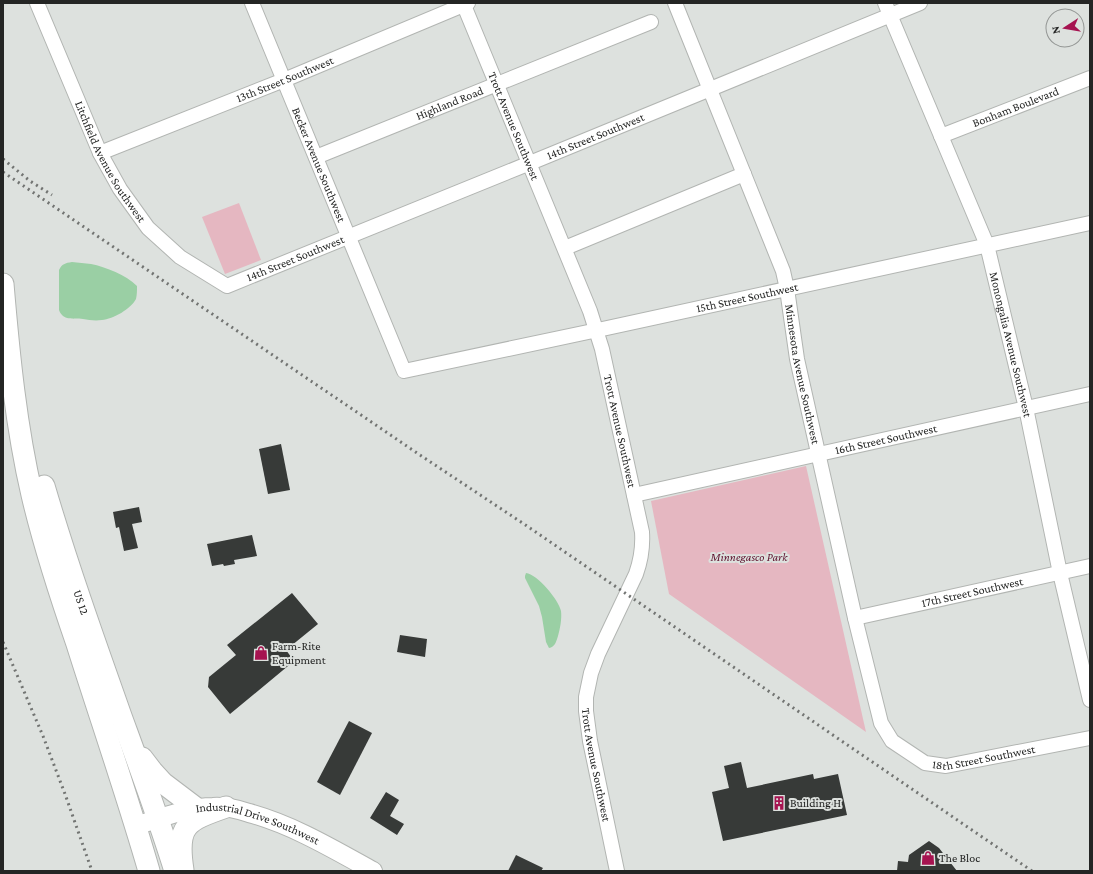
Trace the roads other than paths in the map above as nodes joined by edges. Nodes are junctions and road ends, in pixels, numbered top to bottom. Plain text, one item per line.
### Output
1 (37, 3) edge
2 (252, 3) edge
3 (675, 3) edge
4 (920, 3) edge
5 (465, 4) edge
6 (888, 9) edge
7 (651, 22) dead end
8 (1090, 78) edge
9 (284, 80) junction
10 (497, 84) junction
11 (710, 89) junction
12 (941, 136) junction
13 (100, 153) junction
14 (316, 157) junction
15 (530, 163) junction
16 (744, 174) junction
17 (1090, 223) edge
18 (349, 236) junction
19 (987, 245) junction
20 (565, 248) junction
21 (3, 284) edge
22 (227, 286) joint
23 (787, 290) junction
24 (7, 328) junction
25 (596, 330) junction
26 (404, 371) joint
27 (1090, 394) edge
28 (1026, 408) junction
29 (817, 454) junction
30 (634, 495) junction
31 (1090, 566) edge
32 (1060, 573) junction
33 (855, 618) junction
34 (1090, 700) edge
35 (121, 714) junction
36 (1090, 738) edge
37 (226, 807) junction
38 (196, 808) junction
39 (159, 819) junction
40 (136, 826) junction
41 (149, 871) edge
42 (175, 871) edge
43 (183, 871) edge
44 (373, 871) edge
45 (617, 871) edge

1 - 13 street, Litchfield Avenue Southwest
2 - 9 street, Becker Avenue Southwest
3 - 11 street, Minnesota Avenue Southwest
4 - 6 street, 14th Street Southwest
5 - 9 street, 13th Street Southwest
5 - 10 street, Trott Avenue Southwest
6 - 11 street, 14th Street Southwest
6 - 12 street, Monongalia Avenue Southwest
7 - 10 street, Highland Road
8 - 12 street, Bonham Boulevard
9 - 13 street, 13th Street Southwest
9 - 14 street, Becker Avenue Southwest
10 - 14 street, Highland Road
10 - 15 street, Trott Avenue Southwest
11 - 15 street, 14th Street Southwest
11 - 16 street, Minnesota Avenue Southwest
12 - 19 street, Monongalia Avenue Southwest
13 - 22 street, Litchfield Avenue Southwest
14 - 18 street, Becker Avenue Southwest
15 - 18 street, 14th Street Southwest
15 - 20 street, Trott Avenue Southwest
16 - 20 street
16 - 23 street, Minnesota Avenue Southwest
17 - 19 street, 15th Street Southwest
18 - 22 street, 14th Street Southwest
18 - 26 street, Becker Avenue Southwest
19 - 23 street, 15th Street Southwest
19 - 28 street, Monongalia Avenue Southwest
20 - 25 street, Trott Avenue Southwest
21 - 24 highway, US 12 / US 12
23 - 25 street, 15th Street Southwest
23 - 29 street, Minnesota Avenue Southwest
24 - 35 highway, US 12 / US 12
24 - 40 highway, US 12 / US 12
25 - 26 street, 15th Street Southwest
25 - 30 street, Trott Avenue Southwest
27 - 28 street, 16th Street Southwest
28 - 29 street, 16th Street Southwest
28 - 32 street, Monongalia Avenue Southwest
29 - 30 street, 16th Street Southwest
29 - 33 street, Minnesota Avenue Southwest
30 - 45 street, Trott Avenue Southwest
31 - 32 street, 17th Street Southwest
32 - 33 street, 17th Street Southwest
32 - 34 street, Monongalia Avenue Southwest
33 - 36 street, 18th Street Southwest
35 - 38 highway
35 - 39 highway, US 12 / US 12
37 - 38 main road, Industrial Drive Southwest
37 - 43 highway
37 - 44 main road, Industrial Drive Southwest
38 - 39 main road, Industrial Drive Southwest
39 - 40 main road, Industrial Drive Southwest
39 - 42 highway, US 12 / US 12
40 - 41 highway, US 12 / US 12

